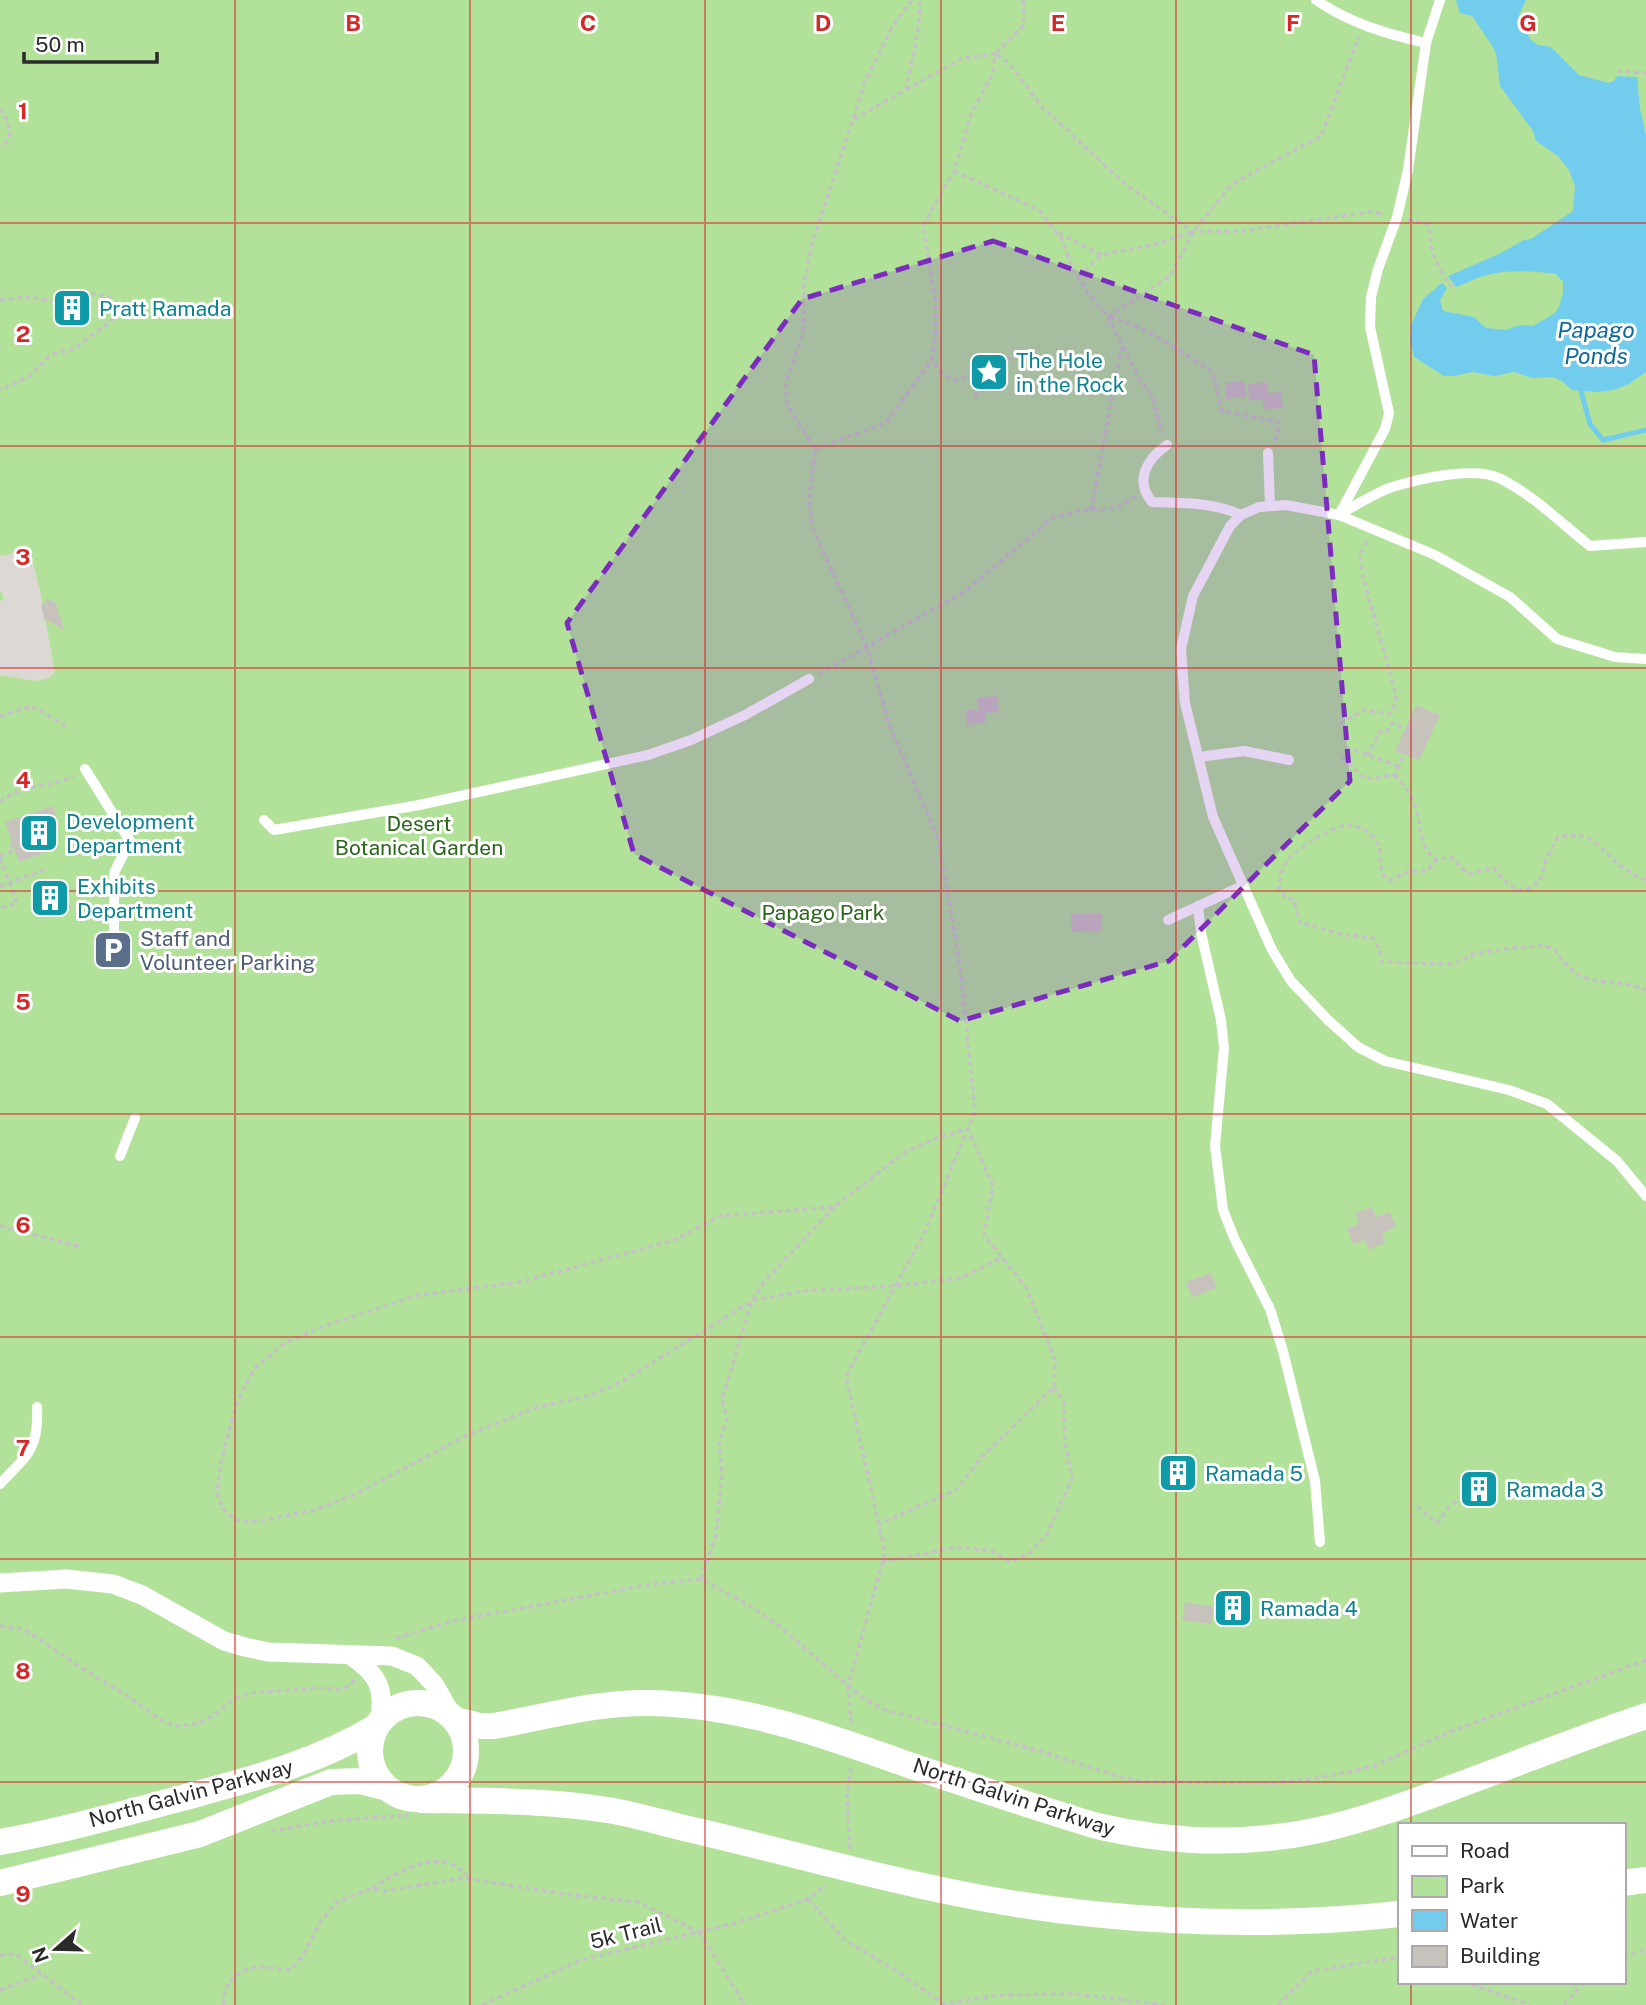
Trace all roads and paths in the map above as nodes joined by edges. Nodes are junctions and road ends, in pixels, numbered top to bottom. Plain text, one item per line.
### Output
1 (912, 0) edge
2 (920, 0) edge
3 (1023, 0) edge
4 (1316, 0) edge
5 (1440, 0) edge
6 (1363, 25) junction
7 (1426, 43) junction
8 (995, 54) junction
9 (1617, 71) dead end
10 (1646, 72) edge
11 (906, 90) junction
12 (0, 109) edge
13 (852, 120) junction
14 (0, 146) edge
15 (954, 171) junction
16 (1397, 217) junction
17 (1056, 232) junction
18 (1193, 232) junction
19 (1101, 255) junction
20 (1079, 277) junction
21 (1455, 291) dead end
22 (0, 300) edge
23 (1108, 317) junction
24 (1122, 344) junction
25 (1021, 354) dead end
26 (932, 359) junction
27 (989, 372) junction
28 (0, 390) edge
29 (974, 396) dead end
30 (1167, 445) joint
31 (816, 449) junction
32 (1268, 453) joint
33 (1144, 492) junction
34 (1270, 505) junction
35 (1091, 510) junction
36 (1241, 515) junction
37 (1339, 515) junction
38 (1372, 530) junction
39 (1646, 542) edge
40 (867, 647) junction
41 (1646, 659) edge
42 (810, 679) joint
43 (0, 716) edge
44 (1340, 724) dead end
45 (69, 728) dead end
46 (1425, 736) dead end
47 (1346, 747) dead end
48 (1405, 751) dead end
49 (1367, 756) junction
50 (1199, 757) junction
51 (1342, 757) dead end
52 (1289, 760) dead end
53 (1398, 766) junction
54 (81, 772) joint
55 (1395, 775) junction
56 (0, 802) edge
57 (264, 820) dead end
58 (23, 837) dead end
59 (0, 857) edge
60 (1437, 860) junction
61 (47, 869) dead end
62 (1646, 880) edge
63 (9, 883) junction
64 (0, 886) edge
65 (1242, 886) junction
66 (0, 906) edge
67 (1198, 906) junction
68 (1168, 920) dead end
69 (114, 936) dead end
70 (1646, 989) edge
71 (135, 1118) dead end
72 (968, 1129) junction
73 (120, 1156) dead end
74 (1646, 1196) edge
75 (834, 1208) junction
76 (0, 1226) edge
77 (82, 1247) dead end
78 (1003, 1257) junction
79 (895, 1286) junction
80 (752, 1301) junction
81 (1054, 1387) junction
82 (37, 1407) dead end
83 (0, 1484) edge
84 (1463, 1496) dead end
85 (1417, 1506) dead end
86 (878, 1525) junction
87 (1320, 1542) dead end
88 (882, 1562) junction
89 (701, 1579) junction
90 (0, 1583) edge
91 (0, 1626) edge
92 (388, 1642) dead end
93 (350, 1655) junction
94 (1646, 1660) edge
95 (355, 1679) dead end
96 (848, 1686) junction
97 (1646, 1716) edge
98 (454, 1719) junction
99 (377, 1725) junction
100 (387, 1788) junction
101 (421, 1807) junction
102 (270, 1831) dead end
103 (0, 1842) edge
104 (469, 1879) junction
105 (1646, 1880) edge
106 (0, 1883) edge
107 (1625, 1883) edge
108 (370, 1889) junction
109 (808, 1899) dead end
110 (1398, 1914) edge
111 (699, 1931) junction
112 (1646, 1950) edge
113 (0, 1955) edge
114 (1625, 1955) edge
115 (1398, 1960) edge
116 (42, 1974) junction
117 (1470, 1984) edge
118 (1582, 1984) edge
119 (0, 1990) edge
120 (82, 2005) edge
121 (224, 2005) edge
122 (482, 2005) edge
123 (746, 2005) edge
124 (1165, 2005) edge
125 (1278, 2005) edge
126 (1531, 2005) edge
127 (1564, 2005) edge

1 - 13 path
2 - 11 path
3 - 8 path
4 - 6 lane
5 - 7 lane
6 - 7 lane
6 - 18 path
7 - 16 lane
8 - 11 path
8 - 15 path
8 - 18 path
9 - 10 path
11 - 13 path
12 - 14 path
13 - 31 path
15 - 17 path
15 - 26 path
16 - 18 path
16 - 21 path
16 - 37 lane
17 - 19 path
17 - 20 path
18 - 19 path
18 - 23 path
19 - 20 path
20 - 23 path
22 - 28 path
23 - 24 path
23 - 32 path
24 - 30 path
24 - 35 path
25 - 27 path
26 - 27 path
26 - 31 path
27 - 29 path
30 - 33 lane
31 - 40 path
32 - 34 lane
33 - 35 path
33 - 36 lane
34 - 36 lane
34 - 37 lane
35 - 40 path
36 - 50 lane
37 - 38 lane
37 - 39 lane
38 - 41 lane
38 - 44 path
40 - 42 path
40 - 72 path
42 - 57 lane
43 - 45 path
46 - 49 path
47 - 49 path
48 - 53 path
49 - 53 path
50 - 52 lane
50 - 65 lane
51 - 55 path
53 - 55 path
54 - 56 path
54 - 69 lane
55 - 60 path
58 - 59 path
59 - 63 path
60 - 62 path
60 - 70 path
61 - 63 path
63 - 64 path
63 - 66 path
65 - 67 lane
65 - 74 lane
67 - 68 lane
67 - 87 lane
71 - 73 lane
72 - 75 path
72 - 78 path
72 - 79 path
75 - 80 path
75 - 80 path
76 - 77 path
78 - 79 path
78 - 81 path
79 - 80 path
79 - 86 path
80 - 89 path
81 - 86 path
81 - 88 path
82 - 83 lane
84 - 85 path
86 - 88 path
88 - 96 path
89 - 92 path
89 - 96 path
90 - 93 street
91 - 95 path
93 - 98 street
93 - 99 street
94 - 96 path
97 - 98 main road, North Galvin Parkway
98 - 99 main road
98 - 101 main road
99 - 100 main road
99 - 103 main road, North Galvin Parkway
100 - 101 main road
100 - 106 main road, North Galvin Parkway
101 - 102 path
101 - 110 main road
104 - 108 path
104 - 108 path
104 - 111 path
105 - 107 main road
108 - 121 path
109 - 124 path
111 - 122 path, 5k Trail
111 - 123 path
112 - 114 path
113 - 116 path
115 - 125 path
116 - 119 path
116 - 120 path
117 - 126 path
118 - 127 path

